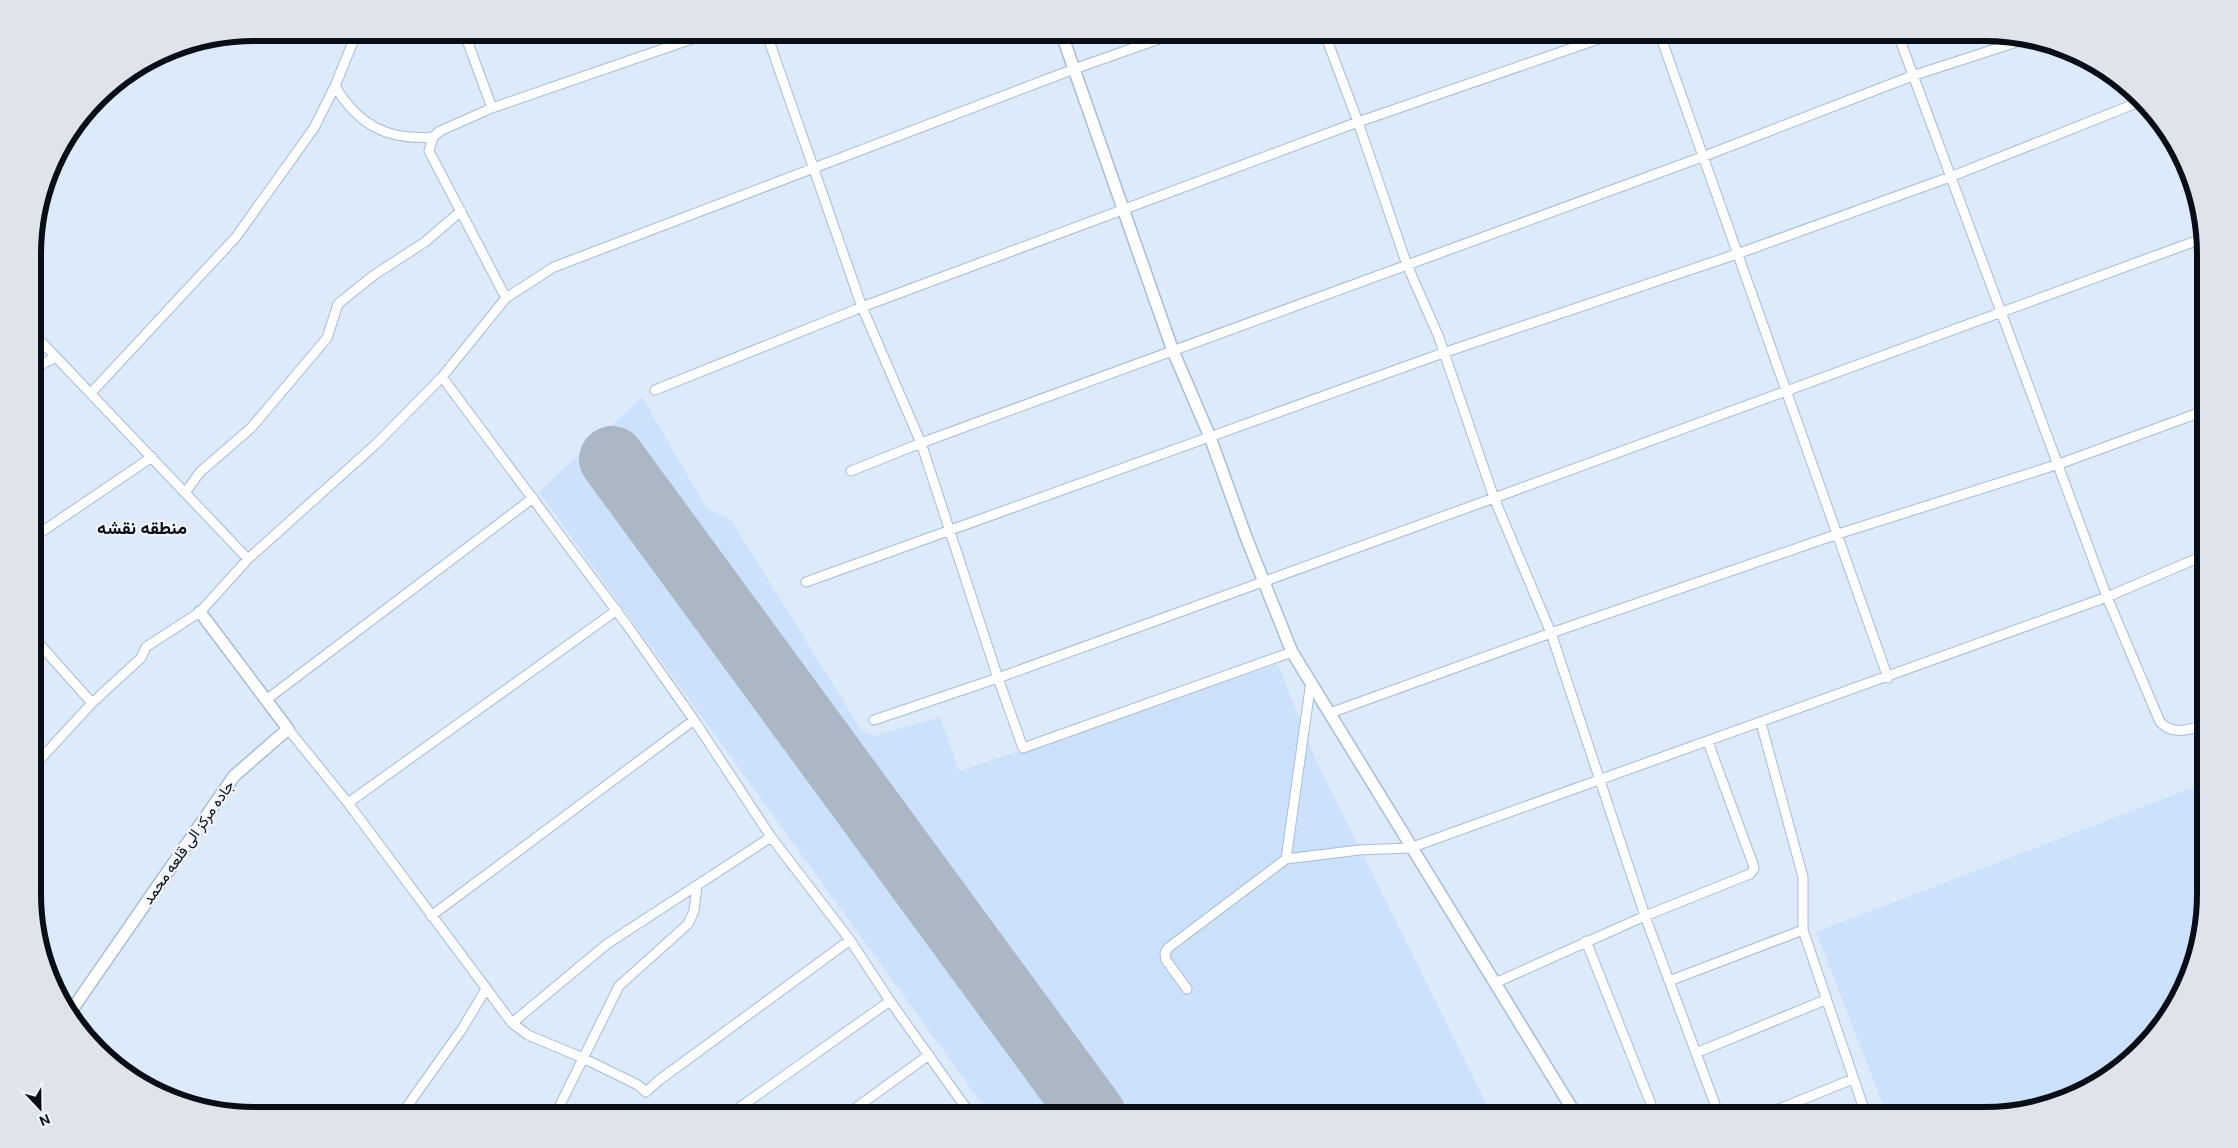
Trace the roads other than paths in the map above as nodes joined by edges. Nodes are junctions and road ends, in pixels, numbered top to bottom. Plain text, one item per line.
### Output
1 (353, 41) edge
2 (467, 41) edge
3 (686, 41) edge
4 (769, 41) edge
5 (1064, 41) edge
6 (1153, 41) edge
7 (1327, 41) edge
8 (1593, 41) edge
9 (1662, 41) edge
10 (1900, 41) edge
11 (2013, 43) edge
12 (1074, 69) junction
13 (1912, 76) junction
14 (335, 86) junction
15 (2134, 104) edge
16 (492, 108) junction
17 (1358, 122) junction
18 (433, 137) junction
19 (1702, 157) junction
20 (815, 169) junction
21 (1950, 177) junction
22 (1125, 210) junction
23 (461, 211) junction
24 (2196, 241) edge
25 (1736, 254) junction
26 (1407, 265) junction
27 (506, 298) junction
28 (862, 307) junction
29 (2000, 313) junction
30 (41, 343) edge
31 (1173, 351) junction
32 (1443, 352) junction
33 (54, 358) junction
34 (41, 365) edge
35 (442, 377) junction
36 (655, 390) dead end
37 (1786, 392) junction
38 (91, 393) junction
39 (2197, 414) edge
40 (1210, 437) junction
41 (921, 443) junction
42 (152, 457) junction
43 (2059, 464) junction
44 (851, 471) dead end
45 (185, 493) junction
46 (533, 498) junction
47 (1494, 498) junction
48 (948, 531) junction
49 (41, 532) edge
50 (1838, 534) junction
51 (2197, 558) edge
52 (248, 559) junction
53 (806, 582) dead end
54 (1263, 582) junction
55 (2107, 597) junction
56 (617, 610) junction
57 (200, 612) junction
58 (1550, 633) junction
59 (41, 646) edge
60 (1292, 652) junction
61 (998, 678) junction
62 (1888, 678) junction
63 (1311, 681) junction
64 (266, 700) junction
65 (92, 703) junction
66 (1330, 713) junction
67 (694, 720) junction
68 (874, 720) dead end
69 (1761, 723) junction
70 (2197, 728) edge
71 (288, 729) junction
72 (1708, 742) junction
73 (41, 758) edge
74 (1599, 779) junction
75 (348, 803) junction
76 (770, 837) junction
77 (1410, 848) junction
78 (1286, 859) junction
79 (697, 885) junction
80 (431, 916) junction
81 (1645, 916) junction
82 (1802, 930) junction
83 (850, 940) junction
84 (1586, 941) junction
85 (1669, 982) junction
86 (1495, 983) junction
87 (486, 989) junction
88 (1187, 989) dead end
89 (1825, 1000) junction
90 (890, 1001) junction
91 (74, 1007) edge
92 (512, 1023) junction
93 (1696, 1053) junction
94 (929, 1055) junction
95 (584, 1058) junction
96 (1853, 1079) junction
97 (1651, 1104) dead end
98 (407, 1107) edge
99 (559, 1107) edge
100 (740, 1107) edge
101 (857, 1107) edge
102 (965, 1107) edge
103 (1571, 1107) edge
104 (1717, 1107) edge
105 (1784, 1107) edge
106 (1863, 1107) edge

1 - 14 street
2 - 16 street
3 - 16 street
4 - 20 street
5 - 12 street
6 - 12 street
7 - 17 street
8 - 17 street
9 - 19 street
10 - 13 street
11 - 13 street
12 - 20 street
12 - 22 street
13 - 19 street
13 - 21 street
14 - 18 street
14 - 38 street
15 - 21 street
16 - 18 street
17 - 22 street
17 - 26 street
18 - 23 street
19 - 25 street
19 - 26 street
20 - 27 street
20 - 28 street
21 - 25 street
21 - 29 street
22 - 28 street
22 - 31 street
23 - 27 street
23 - 45 street
24 - 29 street
25 - 32 street
25 - 37 street
26 - 31 street
26 - 32 street
27 - 35 street
28 - 36 street
28 - 41 street
29 - 37 street
29 - 43 street
30 - 33 street
31 - 40 street
31 - 41 street
32 - 40 street
32 - 47 street
33 - 34 street
33 - 38 street
35 - 46 street
35 - 52 street
37 - 47 street
37 - 50 street
38 - 42 street
39 - 43 street
40 - 48 street
40 - 54 street
41 - 44 street
41 - 48 street
42 - 45 street
42 - 49 street
43 - 50 street
43 - 55 street
45 - 52 street
46 - 56 street
46 - 64 street
47 - 54 street
47 - 58 street
48 - 53 street
48 - 61 street
50 - 58 street
50 - 62 street
51 - 55 street
52 - 57 street
54 - 60 street
54 - 61 street
55 - 62 street
55 - 70 street
56 - 67 street
56 - 75 street
57 - 64 street
57 - 65 street
58 - 66 street
58 - 74 street
59 - 65 street
60 - 61 street
60 - 63 street
61 - 68 street
62 - 69 street
63 - 66 street
63 - 78 street
64 - 71 street
65 - 73 street
66 - 77 street
67 - 76 street
67 - 80 street
69 - 72 street
69 - 82 street
71 - 75 street
71 - 91 street, جاده مرکز الی قلعه محمد
72 - 74 street
72 - 81 street
74 - 77 street
74 - 81 street
75 - 80 street
76 - 79 street
76 - 83 street
77 - 78 street
77 - 86 street
78 - 88 street
79 - 92 street
79 - 95 street
80 - 87 street
81 - 84 street
81 - 85 street
82 - 85 street
82 - 89 street
83 - 90 street
83 - 95 street
84 - 86 street
84 - 97 street
85 - 93 street
86 - 103 street
87 - 92 street
87 - 98 street
89 - 93 street
89 - 96 street
90 - 94 street
90 - 100 street
92 - 95 street
93 - 104 street
94 - 101 street
94 - 102 street
95 - 99 street
96 - 105 street
96 - 106 street

